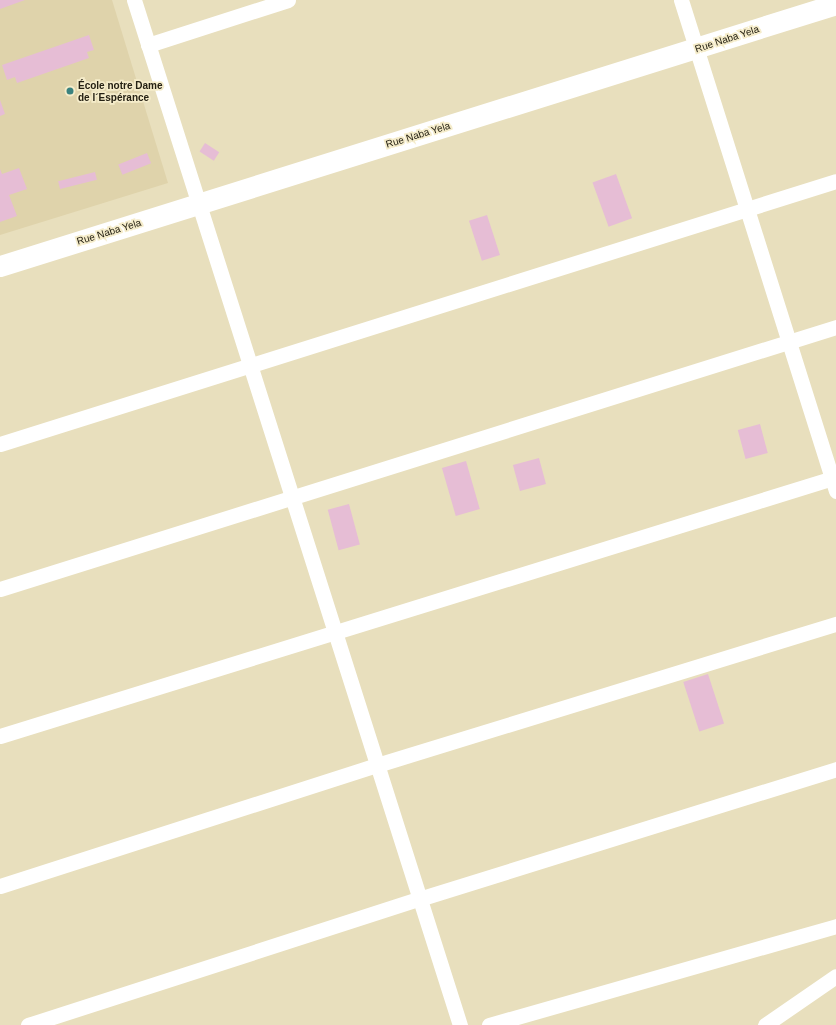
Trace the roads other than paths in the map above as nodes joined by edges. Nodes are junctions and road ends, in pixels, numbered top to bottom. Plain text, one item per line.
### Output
1 (134, 0) edge
2 (288, 0) edge
3 (681, 0) edge
4 (836, 4) edge
5 (148, 45) junction
6 (696, 48) junction
7 (836, 181) edge
8 (199, 204) junction
9 (747, 209) junction
10 (0, 266) edge
11 (836, 327) edge
12 (789, 342) junction
13 (250, 365) junction
14 (0, 444) edge
15 (835, 482) edge
16 (292, 498) junction
17 (0, 589) edge
18 (836, 624) edge
19 (334, 631) junction
20 (0, 736) edge
21 (377, 765) junction
22 (836, 769) edge
23 (0, 886) edge
24 (419, 899) junction
25 (836, 926) edge
26 (836, 976) edge
27 (28, 1025) edge
28 (460, 1025) edge
29 (489, 1025) edge
30 (765, 1025) edge

1 - 5 street
2 - 5 street
3 - 6 street
4 - 6 street, Rue Naba Yela
5 - 8 street
6 - 8 street, Rue Naba Yela
6 - 9 street
7 - 9 street
8 - 10 street, Rue Naba Yela
8 - 13 street
9 - 12 street
9 - 13 street
11 - 12 street
12 - 15 street
12 - 16 street
13 - 14 street
13 - 16 street
15 - 19 street
16 - 17 street
16 - 19 street
18 - 21 street
19 - 20 street
19 - 21 street
21 - 23 street
21 - 24 street
22 - 24 street
24 - 27 street
24 - 28 street
25 - 29 street
26 - 30 street

